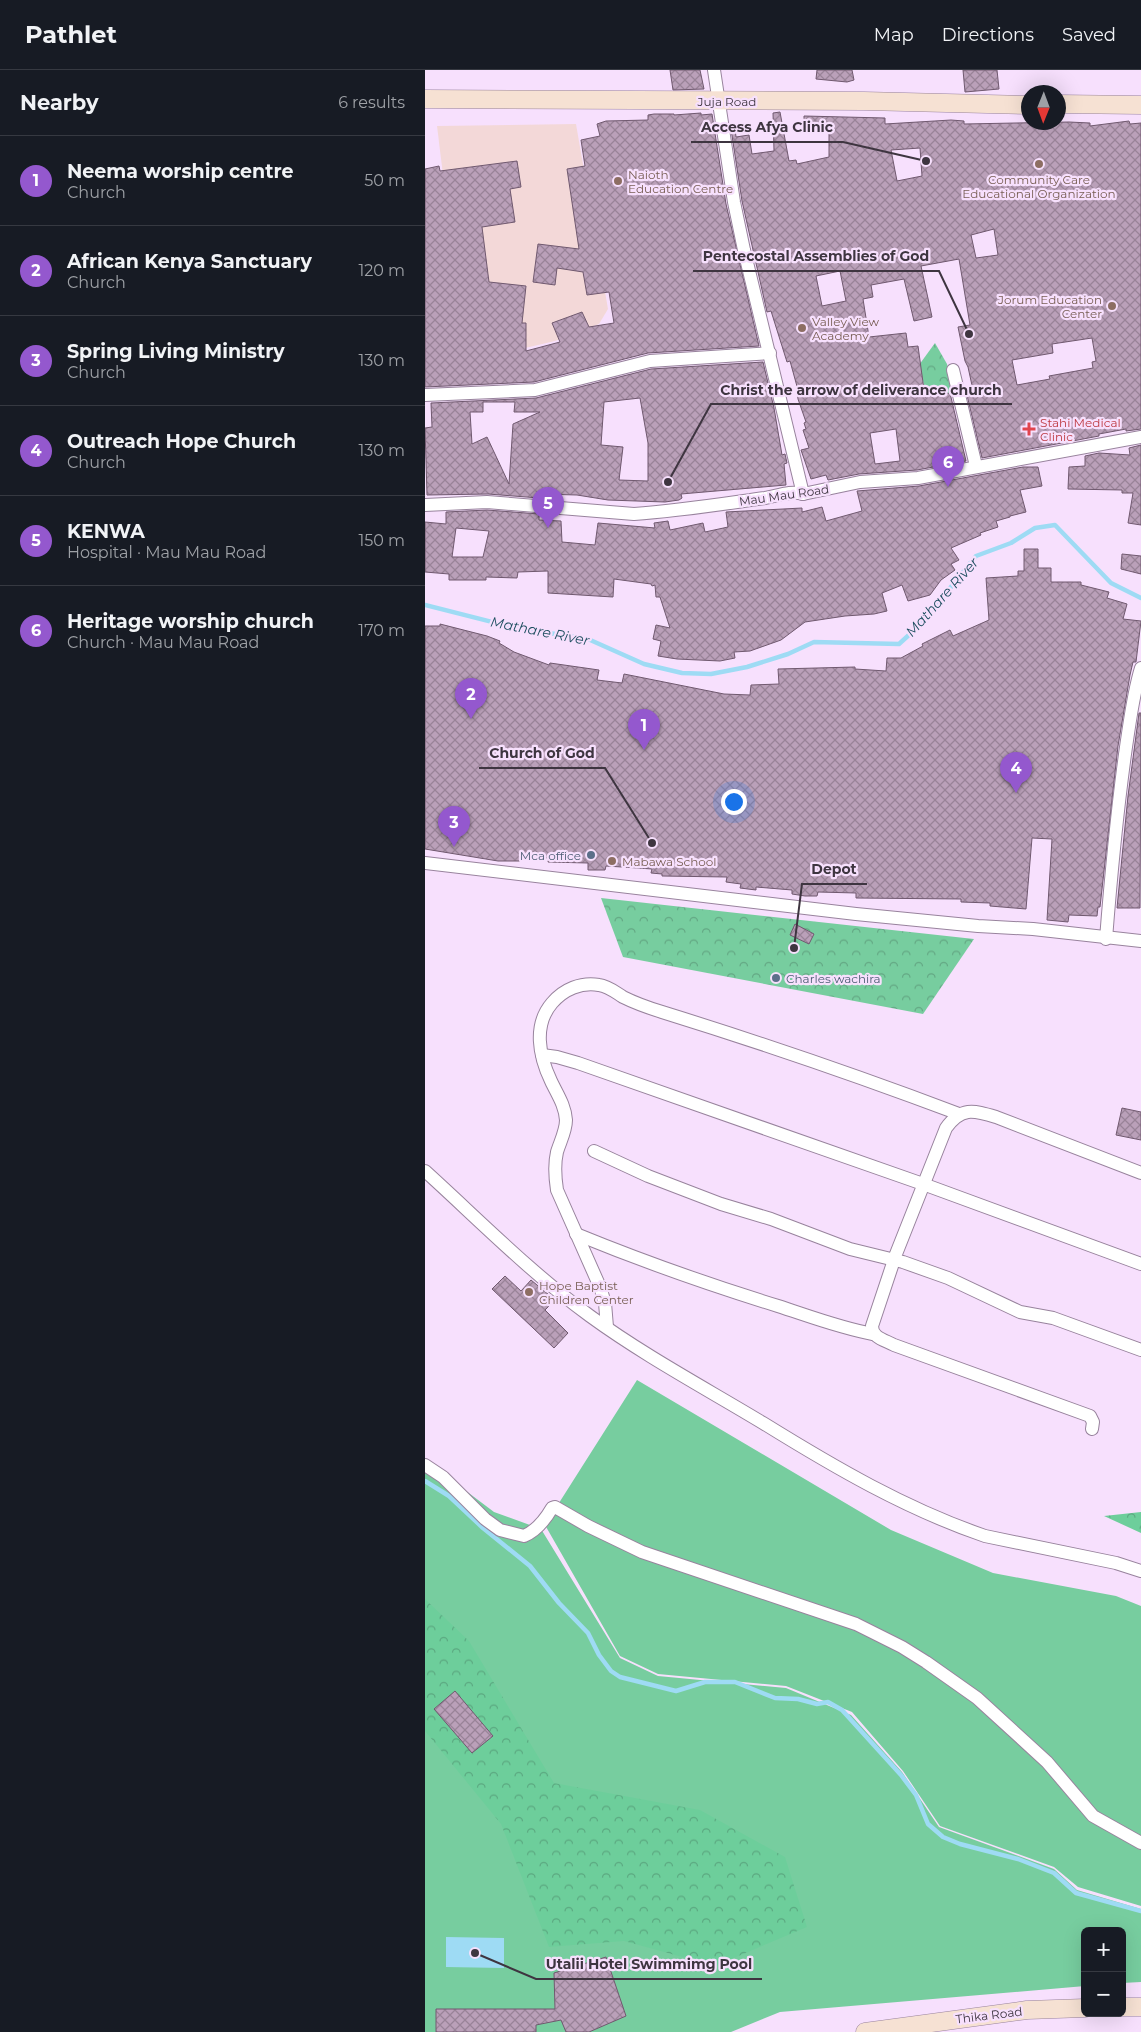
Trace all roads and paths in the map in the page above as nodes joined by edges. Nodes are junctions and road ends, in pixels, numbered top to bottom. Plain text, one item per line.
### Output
1 (714, 70) edge
2 (425, 99) edge
3 (719, 101) junction
4 (1021, 104) edge
5 (1066, 104) edge
6 (1141, 105) edge
7 (770, 353) junction
8 (953, 370) dead end
9 (425, 395) edge
10 (1141, 437) edge
11 (976, 466) junction
12 (803, 494) junction
13 (425, 506) edge
14 (1141, 668) edge
15 (425, 863) edge
16 (1106, 939) junction
17 (1141, 941) edge
18 (542, 1055) junction
19 (959, 1114) junction
20 (594, 1151) dead end
21 (425, 1171) edge
22 (1141, 1173) edge
23 (923, 1184) junction
24 (576, 1234) junction
25 (894, 1260) junction
26 (1141, 1264) edge
27 (607, 1327) junction
28 (873, 1334) junction
29 (1141, 1350) edge
30 (1092, 1429) dead end
31 (425, 1465) edge
32 (1141, 1571) edge
33 (1141, 1843) edge
34 (1126, 2007) edge
35 (1141, 2007) edge
36 (1081, 2008) edge
37 (865, 2032) edge

1 - 3 street
2 - 3 main road, Juja Road
3 - 4 main road, Juja Road
3 - 7 street
5 - 6 main road
7 - 9 street
7 - 12 street
8 - 11 street
10 - 11 street, Mau Mau Road
11 - 12 street, Mau Mau Road
12 - 13 street, Mau Mau Road
14 - 16 street
15 - 16 street
16 - 17 street
18 - 19 street
18 - 23 street
18 - 24 street
19 - 22 street
19 - 23 street
20 - 25 street
21 - 27 street
23 - 25 street
23 - 26 street
24 - 27 street
24 - 28 street
25 - 28 street
25 - 29 street
27 - 32 street
28 - 30 street
31 - 33 street
34 - 35 main road
36 - 37 main road, Thika Road

